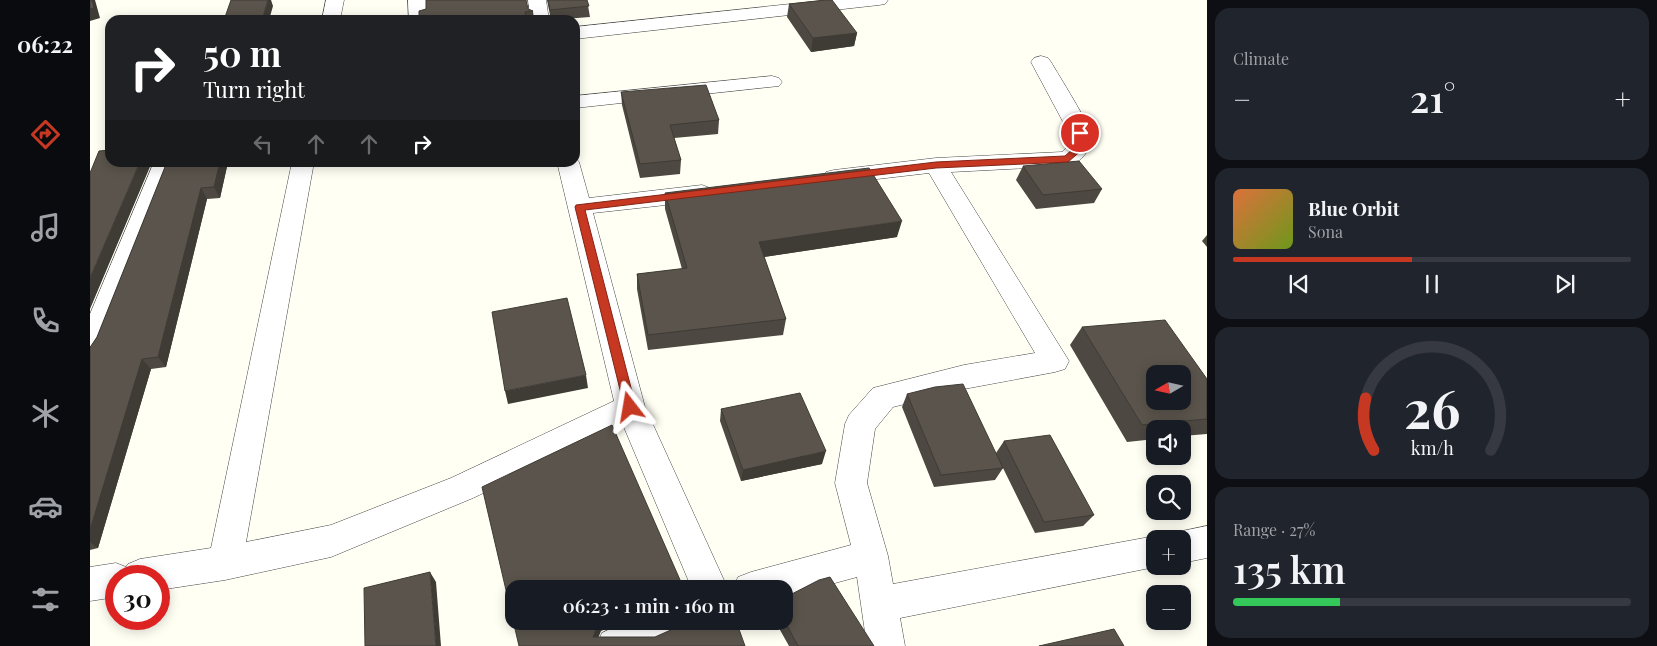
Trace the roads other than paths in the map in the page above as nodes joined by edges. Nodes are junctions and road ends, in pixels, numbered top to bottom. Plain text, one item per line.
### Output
1 (335, 0) edge
2 (417, 0) edge
3 (537, 0) edge
4 (879, 0) edge
5 (332, 15) edge
6 (418, 15) edge
7 (539, 15) edge
8 (580, 32) edge
9 (1041, 62) dead end
10 (772, 82) dead end
11 (580, 101) edge
12 (936, 165) junction
13 (164, 167) edge
14 (302, 167) edge
15 (569, 167) edge
16 (817, 179) edge
17 (718, 191) edge
18 (580, 207) junction
19 (90, 346) edge
20 (630, 407) junction
21 (1207, 542) edge
22 (1191, 545) edge
23 (1146, 554) edge
24 (871, 556) junction
25 (225, 563) junction
26 (170, 571) edge
27 (706, 580) edge
28 (784, 580) edge
29 (105, 582) edge
30 (90, 584) edge
31 (880, 604) junction
32 (648, 630) edge
33 (615, 646) edge
34 (886, 646) edge

1 - 5 street
2 - 6 street
3 - 7 street
4 - 8 street
9 - 12 street
10 - 11 street
12 - 16 street
12 - 24 street
13 - 19 street
14 - 25 street
15 - 18 street
17 - 18 street
18 - 20 street
20 - 25 street
20 - 27 street
21 - 22 street
23 - 31 street
24 - 28 street
24 - 31 street
25 - 26 street
29 - 30 street
31 - 34 street
32 - 33 street

